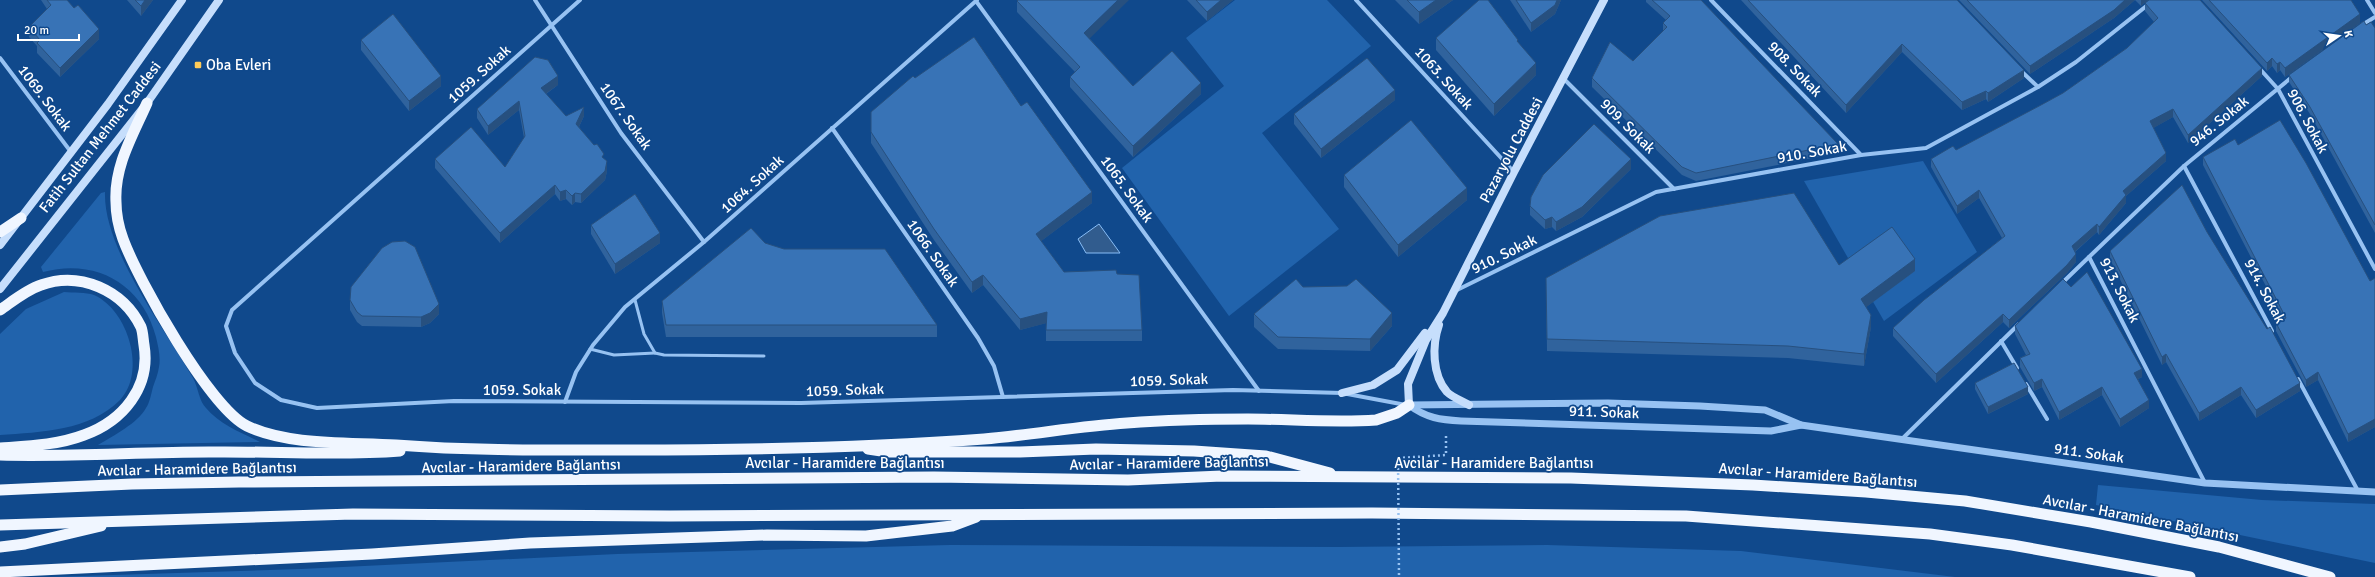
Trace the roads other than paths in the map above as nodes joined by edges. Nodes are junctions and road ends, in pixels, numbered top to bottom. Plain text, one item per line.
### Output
1 (182, 0) edge
2 (219, 0) edge
3 (535, 0) edge
4 (580, 0) edge
5 (976, 0) edge
6 (1356, 0) edge
7 (1604, 0) edge
8 (1711, 0) edge
9 (2154, 0) edge
10 (2367, 0) edge
11 (2375, 13) edge
12 (2375, 17) edge
13 (551, 25) junction
14 (2356, 29) edge
15 (0, 58) edge
16 (2256, 65) edge
17 (2017, 66) edge
18 (2295, 74) edge
19 (1564, 79) junction
20 (2038, 88) junction
21 (2278, 89) junction
22 (148, 103) junction
23 (832, 128) junction
24 (71, 152) junction
25 (1861, 155) junction
26 (2184, 166) junction
27 (1514, 172) junction
28 (1674, 189) junction
29 (21, 218) junction
30 (0, 232) edge
31 (704, 242) junction
32 (0, 245) edge
33 (2089, 257) junction
34 (2375, 269) edge
35 (0, 289) edge
36 (2056, 289) edge
37 (1454, 291) junction
38 (635, 300) junction
39 (0, 310) edge
40 (1443, 313) junction
41 (2023, 320) edge
42 (2277, 339) edge
43 (2001, 341) junction
44 (590, 349) junction
45 (655, 353) junction
46 (764, 356) dead end
47 (2020, 373) edge
48 (2295, 374) edge
49 (2024, 380) edge
50 (1259, 390) junction
51 (1342, 394) junction
52 (1003, 397) junction
53 (565, 402) junction
54 (1409, 405) junction
55 (1469, 405) junction
56 (2047, 419) dead end
57 (1801, 425) junction
58 (1901, 440) junction
59 (0, 448) edge
60 (858, 448) junction
61 (443, 449) junction
62 (0, 455) edge
63 (1342, 476) junction
64 (2205, 483) junction
65 (0, 490) edge
66 (2358, 492) junction
67 (2375, 492) edge
68 (984, 514) junction
69 (130, 520) junction
70 (0, 525) edge
71 (0, 547) edge
72 (0, 572) edge
73 (2190, 577) edge
74 (2330, 577) edge

1 - 24 main road, Fatih Sultan Mehmet Caddesi
2 - 22 main road, Fatih Sultan Mehmet Caddesi
3 - 13 street, 1067. Sokak
4 - 13 street, 1059. Sokak
5 - 23 street, 1064. Sokak
5 - 50 street, 1065. Sokak
6 - 27 street, 1063. Sokak
7 - 19 main road, Pazaryolu Caddesi
8 - 25 street, 908. Sokak
9 - 20 street, 910. Sokak
10 - 11 street
12 - 14 street
13 - 31 street, 1067. Sokak
13 - 53 street, 1059. Sokak
15 - 24 street, 1069. Sokak
16 - 21 street, 906. Sokak
17 - 20 street
18 - 21 street, 946. Sokak
19 - 27 main road, Pazaryolu Caddesi
19 - 28 street, 909. Sokak
20 - 25 street, 910. Sokak
21 - 26 street, 946. Sokak
21 - 34 street, 906. Sokak
22 - 35 main road, Fatih Sultan Mehmet Caddesi
22 - 61 highway
23 - 31 street, 1064. Sokak
23 - 52 street, 1066. Sokak
24 - 29 main road, Fatih Sultan Mehmet Caddesi
25 - 28 street, 910. Sokak
26 - 33 street, 946. Sokak
26 - 42 street, 914. Sokak
27 - 37 main road, Pazaryolu Caddesi
28 - 37 street, 910. Sokak
29 - 30 highway
29 - 32 main road, Fatih Sultan Mehmet Caddesi
31 - 38 street, 1064. Sokak
33 - 36 street, 913. Sokak
33 - 64 street, 913. Sokak
37 - 40 main road, Pazaryolu Caddesi
38 - 44 street, 1064. Sokak
38 - 45 lane
39 - 59 highway
40 - 51 main road
40 - 54 main road
40 - 55 main road
41 - 43 street
43 - 47 street
43 - 58 street
44 - 45 lane
44 - 53 street, 1064. Sokak
45 - 46 lane
48 - 66 street
49 - 56 street
50 - 51 street, 1059. Sokak
50 - 52 street, 1059. Sokak
51 - 54 street, 1059. Sokak
52 - 53 street, 1059. Sokak
54 - 55 street, 911. Sokak
54 - 57 street, 911. Sokak
54 - 60 highway
55 - 57 street, 911. Sokak
57 - 58 street, 911. Sokak
58 - 64 street, 911. Sokak
60 - 61 highway
60 - 63 highway
61 - 62 highway
63 - 65 highway, Avcılar - Haramidere Bağlantısı
63 - 74 highway, Avcılar - Haramidere Bağlantısı
64 - 66 street, 911. Sokak
66 - 67 street, 911. Sokak
68 - 69 highway
68 - 72 highway
68 - 73 highway
69 - 70 highway
69 - 71 highway

